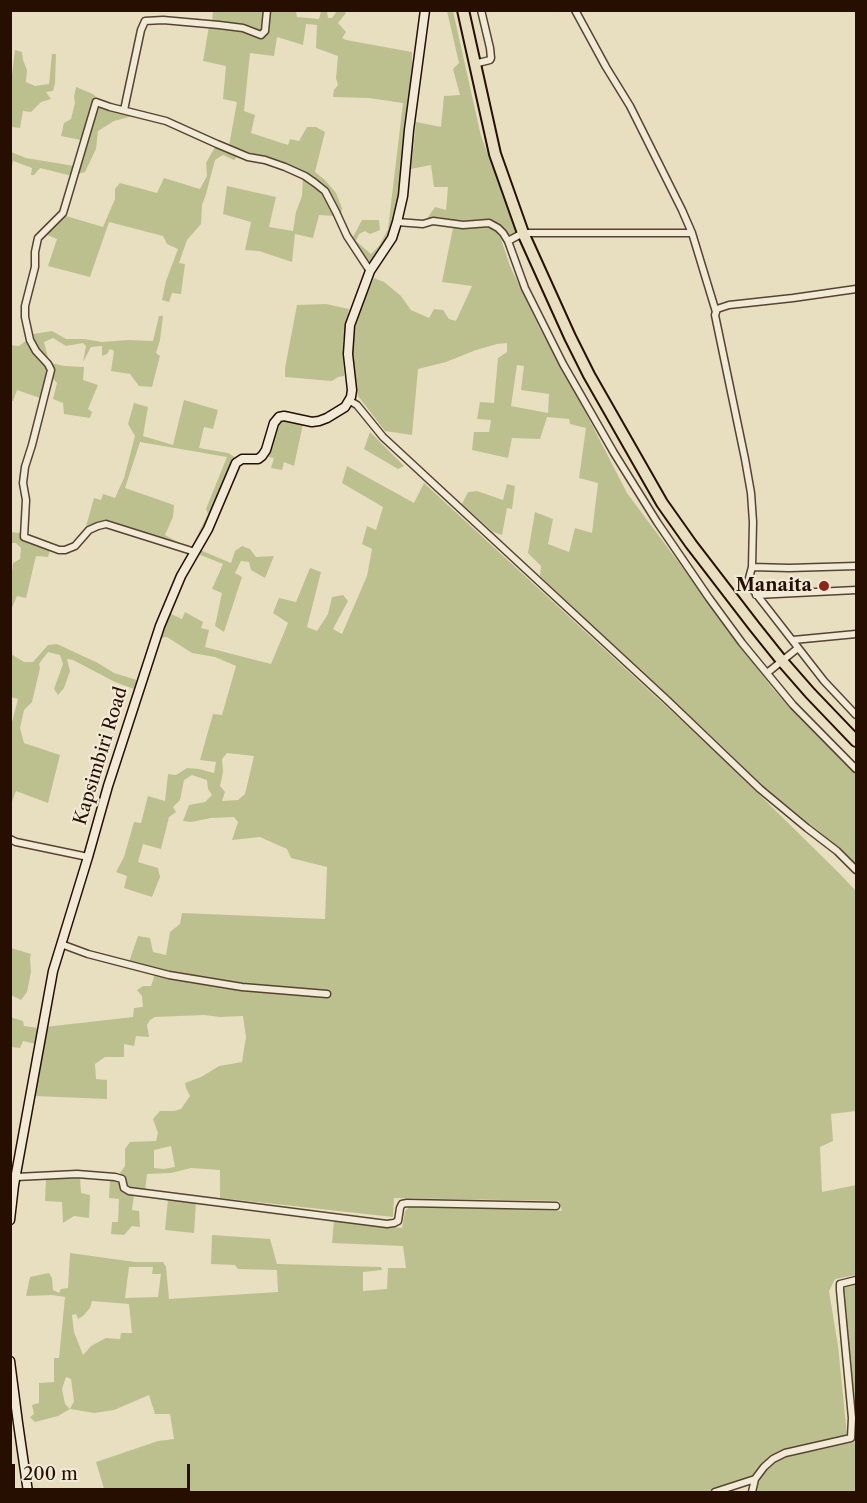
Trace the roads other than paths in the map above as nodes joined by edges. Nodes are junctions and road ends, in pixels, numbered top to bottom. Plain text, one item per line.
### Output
1 (267, 10) edge
2 (424, 10) edge
3 (464, 10) edge
4 (481, 10) edge
5 (574, 10) edge
6 (474, 64) junction
7 (124, 110) junction
8 (398, 222) junction
9 (524, 233) junction
10 (692, 233) junction
11 (508, 242) junction
12 (370, 271) junction
13 (856, 289) edge
14 (716, 312) junction
15 (350, 401) junction
16 (610, 412) junction
17 (596, 421) junction
18 (195, 552) junction
19 (856, 566) edge
20 (752, 567) junction
21 (710, 571) junction
22 (698, 580) junction
23 (856, 590) edge
24 (756, 595) junction
25 (856, 634) edge
26 (793, 640) junction
27 (798, 648) junction
28 (782, 661) junction
29 (767, 673) junction
30 (856, 715) edge
31 (856, 741) edge
32 (856, 769) edge
33 (10, 839) edge
34 (88, 857) junction
35 (856, 870) edge
36 (61, 944) junction
37 (327, 994) dead end
38 (13, 1183) edge
39 (556, 1206) dead end
40 (10, 1220) edge
41 (856, 1281) edge
42 (10, 1361) edge
43 (14, 1423) edge
44 (854, 1437) edge
45 (755, 1479) junction
46 (28, 1492) edge
47 (716, 1492) edge
48 (752, 1492) edge

1 - 7 street
2 - 8 street
3 - 6 highway
4 - 6 street
5 - 10 street
6 - 9 highway
7 - 12 street
7 - 18 street
8 - 11 street
8 - 12 street
9 - 10 street
9 - 11 street
9 - 16 highway
10 - 14 street
11 - 17 street
12 - 15 street
13 - 14 street
14 - 20 street
15 - 18 street, Kapsimbiri Road
15 - 35 street
16 - 17 street
16 - 21 highway
17 - 22 street
18 - 34 street, Kapsimbiri Road
19 - 20 street
20 - 24 street
21 - 22 street
21 - 28 highway
22 - 29 street
23 - 24 street
24 - 26 street
25 - 26 street
26 - 27 street
27 - 28 street
27 - 30 street
28 - 29 street
28 - 31 highway
29 - 32 street
33 - 34 street
34 - 36 street, Kapsimbiri Road
36 - 37 street
36 - 38 street, Kapsimbiri Road
38 - 39 street
38 - 40 street, Kapsimbiri Road
41 - 44 street
42 - 43 street
43 - 46 street
44 - 45 street
45 - 47 street
45 - 48 street

